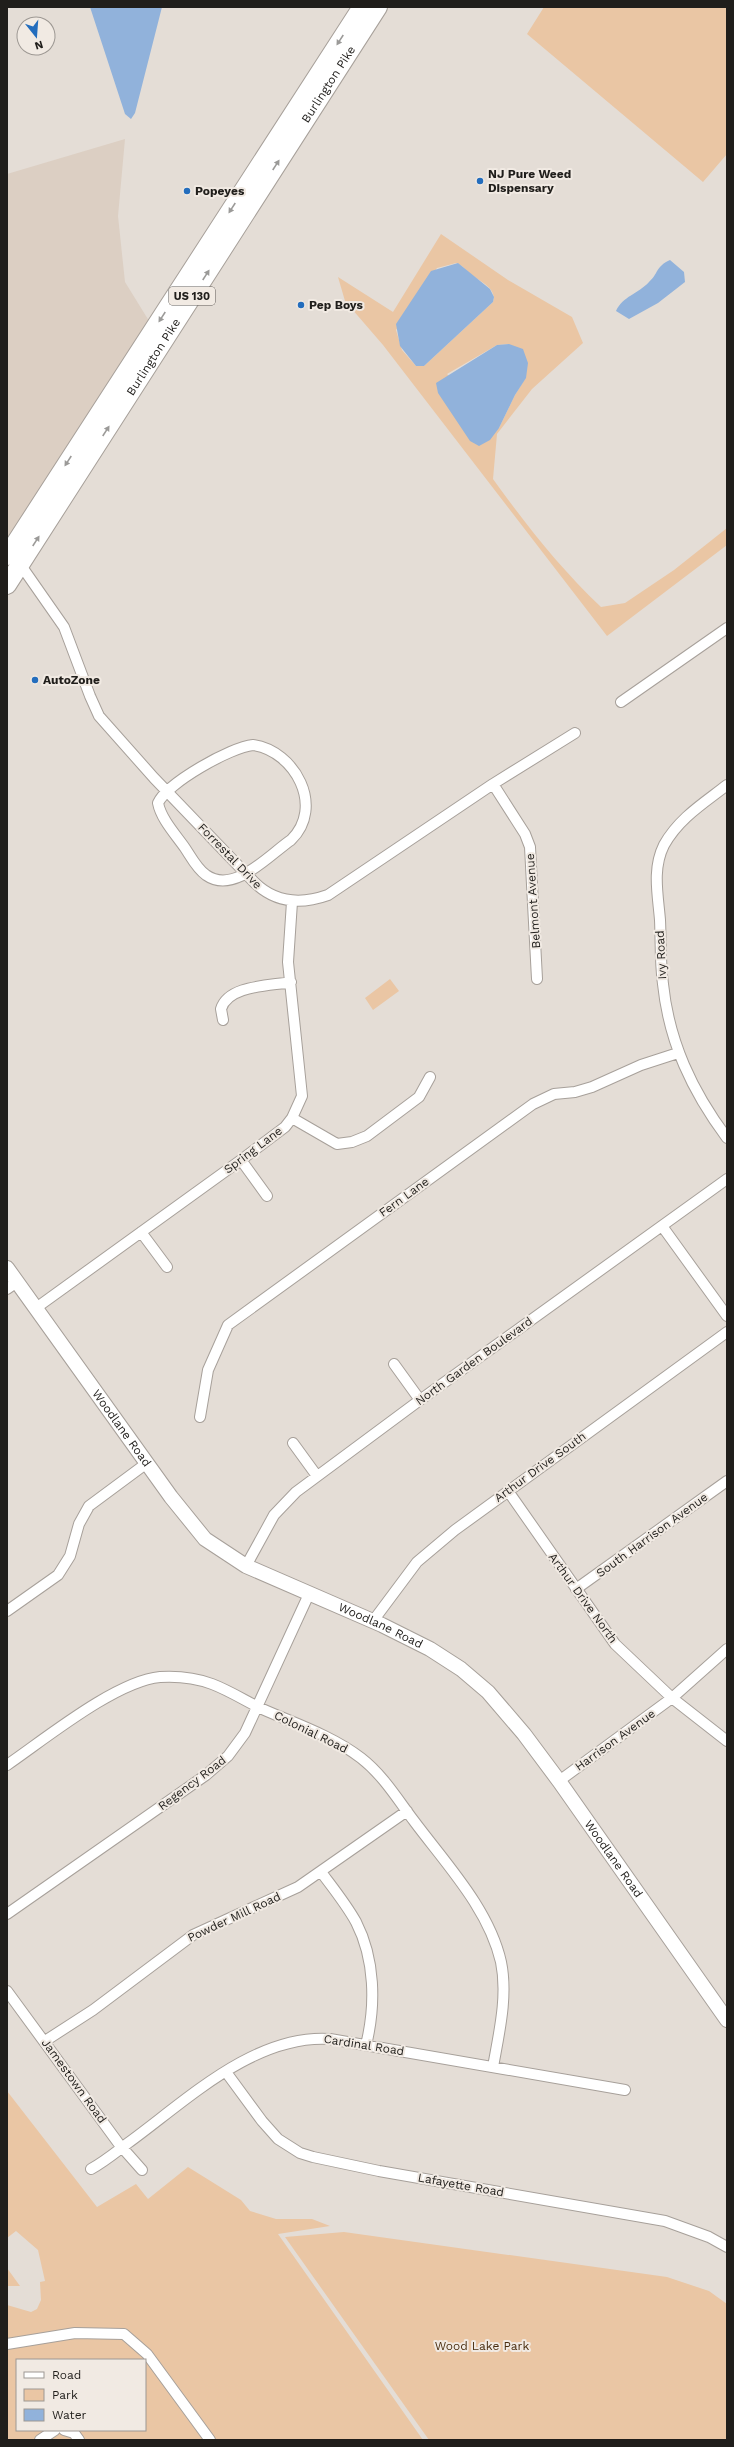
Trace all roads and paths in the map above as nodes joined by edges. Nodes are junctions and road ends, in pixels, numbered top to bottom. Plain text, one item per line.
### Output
1 (362, 7) edge
2 (378, 7) edge
3 (14, 560) edge
4 (7, 585) edge
5 (727, 628) edge
6 (621, 702) dead end
7 (576, 734) dead end
8 (493, 784) junction
9 (727, 785) edge
10 (168, 792) junction
11 (245, 873) junction
12 (292, 902) junction
13 (537, 979) dead end
14 (291, 982) junction
15 (223, 1020) dead end
16 (678, 1053) junction
17 (430, 1077) dead end
18 (292, 1118) junction
19 (727, 1138) edge
20 (241, 1160) junction
21 (727, 1179) edge
22 (267, 1196) dead end
23 (662, 1226) junction
24 (141, 1232) junction
25 (167, 1267) dead end
26 (7, 1268) edge
27 (12, 1285) edge
28 (36, 1308) junction
29 (727, 1316) edge
30 (727, 1332) edge
31 (394, 1364) dead end
32 (420, 1400) junction
33 (200, 1417) dead end
34 (293, 1443) dead end
35 (147, 1463) junction
36 (317, 1476) junction
37 (727, 1481) edge
38 (508, 1491) junction
39 (246, 1566) junction
40 (576, 1589) junction
41 (310, 1594) junction
42 (7, 1611) edge
43 (373, 1622) junction
44 (727, 1650) edge
45 (672, 1698) junction
46 (259, 1707) junction
47 (727, 1741) edge
48 (7, 1765) edge
49 (559, 1781) junction
50 (406, 1811) junction
51 (321, 1872) junction
52 (7, 1914) edge
53 (7, 1991) edge
54 (727, 2020) edge
55 (44, 2041) junction
56 (366, 2045) junction
57 (493, 2067) junction
58 (226, 2072) junction
59 (625, 2090) dead end
60 (122, 2147) junction
61 (91, 2169) dead end
62 (142, 2170) dead end
63 (727, 2247) edge
64 (7, 2344) edge
65 (54, 2431) edge
66 (67, 2431) edge
67 (40, 2440) edge
68 (79, 2440) edge
69 (210, 2440) edge

1 -> 3 highway, Burlington Pike / US 130
3 -> 2 highway, Burlington Pike / US 130
3 - 4 highway, Burlington Pike / US 130
3 - 10 street, Forrestal Drive
5 - 6 street
7 - 8 street, Forrestal Drive
8 - 12 street, Forrestal Drive
8 - 13 street, Belmont Avenue
9 - 16 street, Ivy Road
10 - 11 street, Forrestal Drive
10 - 11 street
10 - 11 street
11 - 12 street, Forrestal Drive
12 - 14 street, Spring Lane
14 - 15 street
14 - 18 street, Spring Lane
16 - 19 street, Ivy Road
16 - 33 street, Fern Lane
17 - 18 street
18 - 20 street, Spring Lane
20 - 22 street
20 - 24 street, Spring Lane
21 - 23 street, North Garden Boulevard
23 - 29 street
23 - 32 street, North Garden Boulevard
24 - 25 street
24 - 28 street, Spring Lane
26 - 27 street, Woodlane Road
27 - 28 street, Woodlane Road
28 - 35 street, Woodlane Road
30 - 38 street, Arthur Drive South
31 - 32 street
32 - 36 street, North Garden Boulevard
34 - 36 street
35 - 39 street, Woodlane Road
35 - 42 street
36 - 39 street, North Garden Boulevard
37 - 40 street, South Harrison Avenue
38 - 40 street, Arthur Drive North
38 - 43 street, Arthur Drive South
39 - 41 street, Woodlane Road
40 - 45 street, Arthur Drive North
41 - 43 street, Woodlane Road
41 - 46 street, Regency Road
43 - 49 street, Woodlane Road
44 - 45 street, Harrison Avenue
45 - 47 street, Arthur Drive North
45 - 49 street, Harrison Avenue
46 - 48 street, Colonial Road
46 - 50 street, Colonial Road
46 - 52 street, Regency Road
49 - 54 street, Woodlane Road
50 - 51 street, Powder Mill Road
50 - 57 street, Colonial Road
51 - 55 street, Powder Mill Road
51 - 56 street
53 - 55 street, Jamestown Road
55 - 60 street, Jamestown Road
56 - 57 street, Cardinal Road
56 - 58 street, Cardinal Road
57 - 59 street, Cardinal Road
58 - 60 street, Cardinal Road
58 - 63 street, Lafayette Road
60 - 61 street, Cardinal Road
60 - 62 street, Jamestown Road
64 - 69 street
65 - 67 street
66 - 68 street

